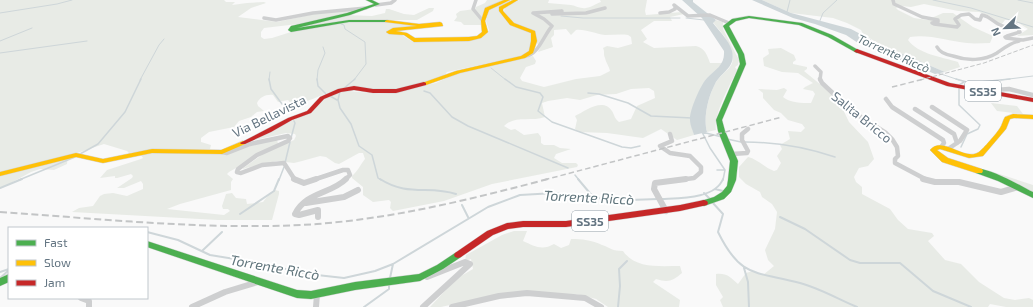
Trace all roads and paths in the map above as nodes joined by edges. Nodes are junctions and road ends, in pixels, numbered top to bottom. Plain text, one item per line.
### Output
1 (395, 0) edge
2 (476, 0) edge
3 (508, 0) edge
4 (516, 0) edge
5 (893, 0) edge
6 (373, 2) edge
7 (367, 8) junction
8 (606, 8) dead end
9 (660, 13) dead end
10 (264, 18) dead end
11 (483, 20) junction
12 (729, 23) junction
13 (1033, 38) edge
14 (1023, 40) junction
15 (846, 42) dead end
16 (937, 47) dead end
17 (526, 56) junction
18 (815, 66) dead end
19 (894, 66) junction
20 (996, 93) junction
21 (1033, 95) edge
22 (886, 99) dead end
23 (1033, 100) edge
24 (932, 107) dead end
25 (915, 109) dead end
26 (1033, 117) edge
27 (748, 129) dead end
28 (670, 134) dead end
29 (957, 143) junction
30 (945, 148) junction
31 (222, 152) junction
32 (732, 154) junction
33 (0, 174) edge
34 (1018, 187) junction
35 (358, 190) dead end
36 (1033, 195) edge
37 (305, 203) junction
38 (665, 208) junction
39 (318, 217) dead end
40 (148, 244) edge
41 (420, 277) junction
42 (258, 282) junction
43 (317, 294) junction
44 (84, 299) edge
45 (89, 307) edge
46 (192, 307) edge
47 (316, 307) edge
48 (423, 307) edge
49 (452, 307) edge
50 (600, 307) edge

1 - 6 street
2 - 11 street
3 - 11 street
4 - 17 street
5 - 14 street
6 - 7 street
7 - 10 street
7 - 11 street
8 - 17 street
9 - 12 street
12 - 19 street, SS35
12 - 32 street, SS35
13 - 14 street
14 - 16 street
15 - 19 street
17 - 31 street, Via Bellavista
18 - 34 street, Salita Bricco
19 - 20 street, SS35
20 - 21 street
20 - 23 street, SS35
22 - 30 street
24 - 29 street
25 - 29 street
26 - 30 street
27 - 32 street
28 - 38 street
29 - 30 street
30 - 34 street
31 - 33 street, Via Bellavista
31 - 37 street
32 - 38 street, SS35
34 - 36 street
35 - 37 street
37 - 39 street
38 - 41 street, SS35
40 - 42 street, SS35
41 - 43 street, SS35
41 - 48 street
42 - 43 street, SS35
42 - 46 street
43 - 47 street
44 - 45 street
49 - 50 street

